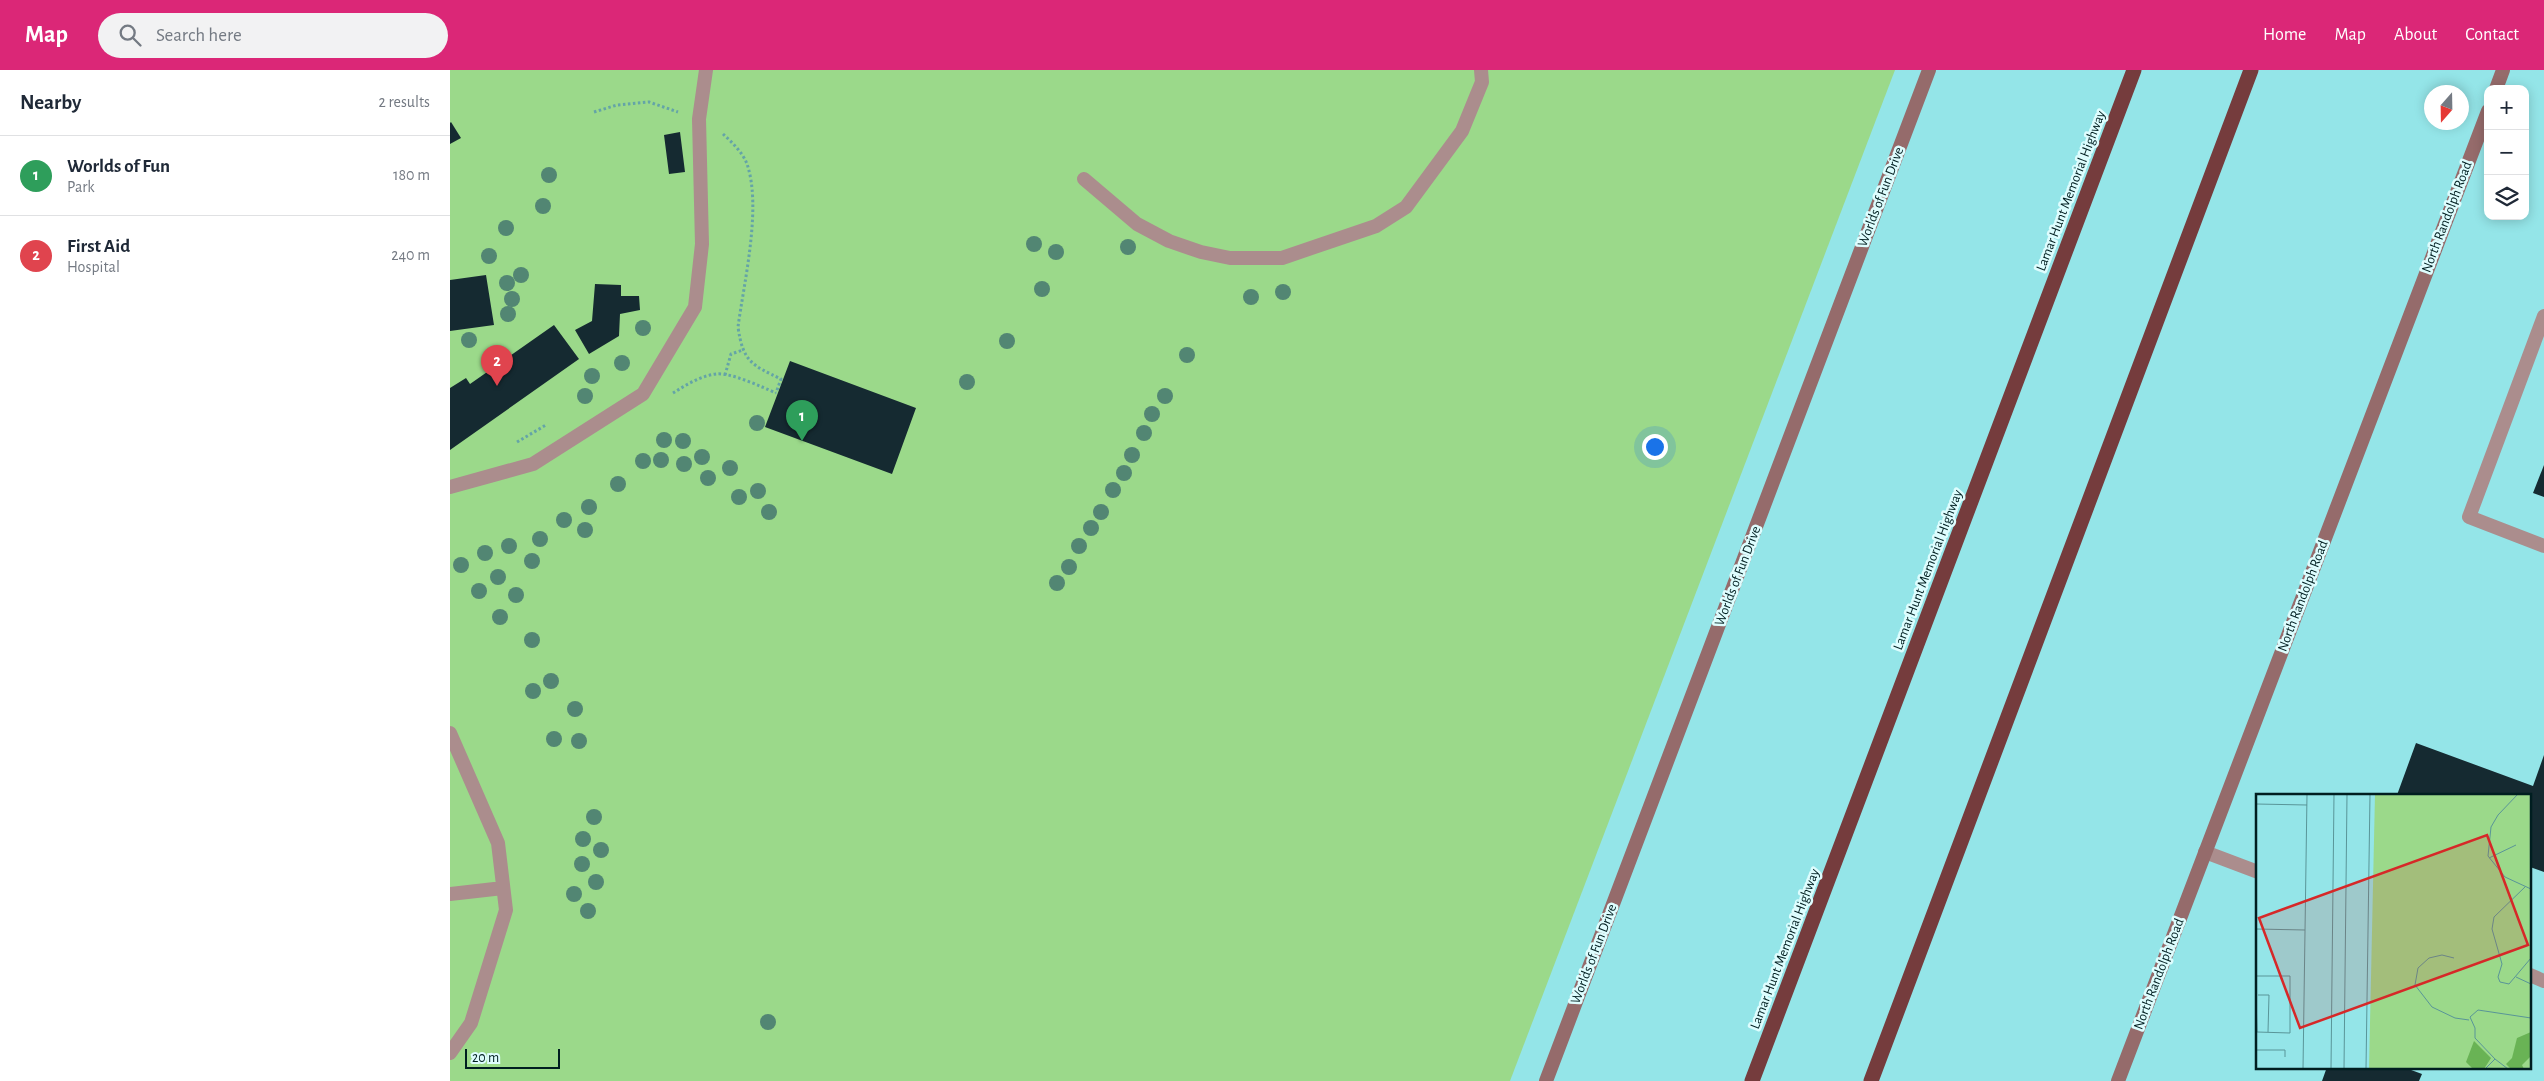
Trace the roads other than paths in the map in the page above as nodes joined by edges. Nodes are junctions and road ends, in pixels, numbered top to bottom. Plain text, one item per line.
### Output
1 (706, 70) edge
2 (1481, 70) edge
3 (1929, 70) edge
4 (2134, 70) edge
5 (2251, 70) edge
6 (2503, 70) edge
7 (2497, 85) edge
8 (2484, 121) edge
9 (1084, 179) dead end
10 (2544, 316) edge
11 (450, 487) edge
12 (2544, 546) edge
13 (450, 733) edge
14 (2205, 852) junction
15 (2256, 871) edge
16 (503, 888) junction
17 (450, 894) edge
18 (2532, 977) edge
19 (2544, 981) edge
20 (450, 1053) edge
21 (1546, 1081) edge
22 (1752, 1081) edge
23 (1871, 1081) edge
24 (2118, 1081) edge

1 - 11 street
2 - 9 street
3 - 21 main road, Worlds of Fun Drive
4 - 22 highway, Lamar Hunt Memorial Highway
5 - 23 highway
6 - 7 main road
8 - 14 main road, North Randolph Road
10 - 12 street
13 - 16 street
14 - 15 street
14 - 24 main road, North Randolph Road
16 - 17 street
16 - 20 street
18 - 19 street

